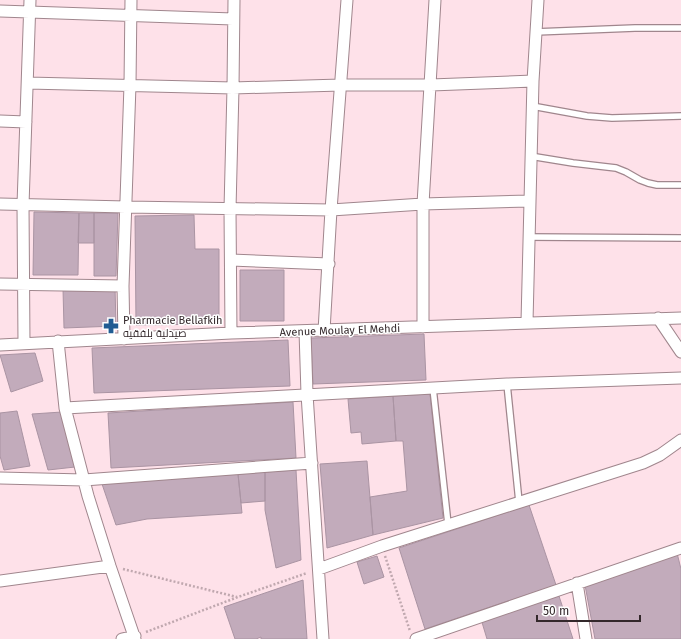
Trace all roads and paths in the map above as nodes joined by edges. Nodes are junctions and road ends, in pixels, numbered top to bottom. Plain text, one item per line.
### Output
1 (30, 0) edge
2 (131, 0) edge
3 (234, 0) edge
4 (347, 0) edge
5 (435, 0) edge
6 (538, 0) edge
7 (0, 11) edge
8 (30, 12) junction
9 (130, 16) junction
10 (233, 19) junction
11 (681, 28) edge
12 (535, 32) junction
13 (533, 81) junction
14 (28, 83) junction
15 (130, 85) junction
16 (341, 85) junction
17 (431, 85) junction
18 (233, 88) junction
19 (532, 106) junction
20 (681, 116) edge
21 (0, 120) edge
22 (26, 122) junction
23 (530, 156) junction
24 (681, 185) edge
25 (529, 200) junction
26 (0, 204) edge
27 (423, 204) junction
28 (23, 205) junction
29 (126, 208) junction
30 (230, 209) junction
31 (331, 210) junction
32 (528, 237) junction
33 (681, 238) edge
34 (231, 260) junction
35 (329, 264) junction
36 (0, 284) edge
37 (23, 284) junction
38 (123, 286) junction
39 (658, 318) junction
40 (681, 318) edge
41 (527, 322) junction
42 (423, 327) junction
43 (305, 331) junction
44 (324, 331) junction
45 (232, 333) junction
46 (124, 340) junction
47 (58, 341) junction
48 (24, 343) junction
49 (0, 345) edge
50 (681, 352) edge
51 (681, 378) edge
52 (507, 384) junction
53 (433, 388) junction
54 (307, 394) junction
55 (65, 408) junction
56 (681, 440) edge
57 (312, 463) junction
58 (0, 478) edge
59 (84, 480) junction
60 (519, 502) junction
61 (448, 524) junction
62 (382, 546) junction
63 (681, 548) edge
64 (110, 566) junction
65 (319, 569) junction
66 (0, 581) edge
67 (577, 583) junction
68 (238, 597) junction
69 (413, 635) edge
70 (135, 638) edge
71 (122, 639) edge
72 (323, 639) edge
73 (586, 639) edge

1 - 8 street
2 - 9 street
3 - 10 street
4 - 16 street
5 - 17 street
6 - 12 street
7 - 8 street
8 - 9 street
8 - 14 street
9 - 10 street
9 - 15 street
10 - 18 street
11 - 12 lane
12 - 13 street
13 - 17 street
13 - 19 street
14 - 15 street
14 - 22 street
15 - 18 street
15 - 29 street
16 - 17 street
16 - 18 street
16 - 31 street
17 - 27 street
18 - 30 street
19 - 20 lane
19 - 23 street
21 - 22 street
22 - 28 street
23 - 24 lane
23 - 25 street
25 - 27 street
25 - 32 street
26 - 28 street
27 - 31 street
27 - 42 street
28 - 29 street
28 - 37 street
29 - 30 street
29 - 38 street
30 - 31 street
30 - 34 street
31 - 35 street
32 - 33 lane
32 - 41 street
34 - 35 street
34 - 45 street
35 - 44 street
36 - 37 street
37 - 38 street
37 - 48 street
38 - 46 street
39 - 40 street, Avenue Moulay El Mehdi
39 - 41 street, Avenue Moulay El Mehdi
39 - 50 street
41 - 42 street, Avenue Moulay El Mehdi
42 - 44 street, Avenue Moulay El Mehdi
43 - 44 street, Avenue Moulay El Mehdi
43 - 45 street, Avenue Moulay El Mehdi
43 - 54 street
45 - 46 street, Avenue Moulay El Mehdi
46 - 47 street, Avenue Moulay El Mehdi
47 - 48 street, Avenue Moulay El Mehdi
47 - 55 street
48 - 49 street, Avenue Moulay El Mehdi
51 - 52 street
52 - 53 street
52 - 60 lane
53 - 54 street
53 - 61 lane
54 - 55 street
54 - 57 street
55 - 59 street
56 - 60 street
57 - 59 street
57 - 65 street
58 - 59 street
59 - 64 street
60 - 61 street
61 - 62 street
62 - 65 street
62 - 69 path
63 - 67 street
64 - 66 street
64 - 68 path
64 - 70 street
65 - 68 path
65 - 72 street
67 - 69 street
67 - 73 street
68 - 70 path
70 - 71 street

